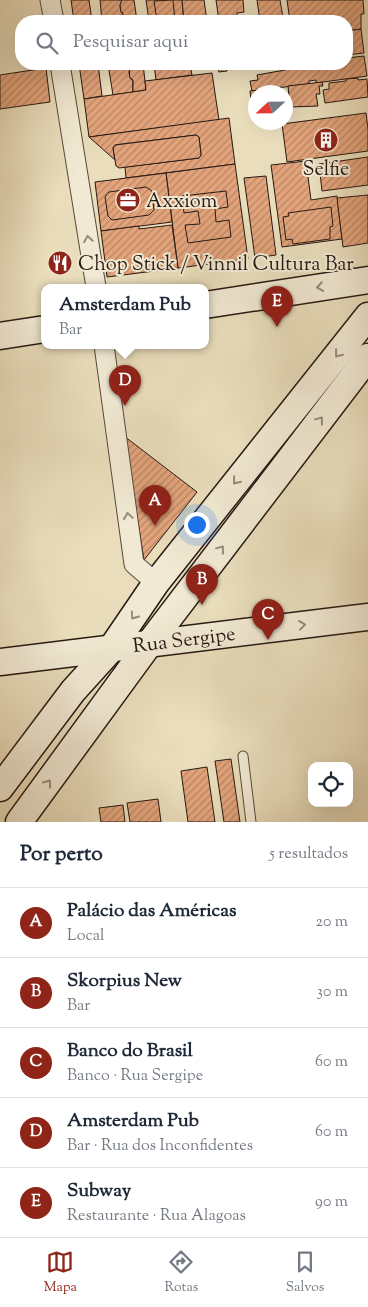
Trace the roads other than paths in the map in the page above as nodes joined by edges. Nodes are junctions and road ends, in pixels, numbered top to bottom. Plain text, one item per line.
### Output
1 (50, 0) edge
2 (53, 15) edge
3 (61, 70) edge
4 (368, 280) edge
5 (96, 284) edge
6 (209, 304) edge
7 (368, 316) edge
8 (41, 330) edge
9 (0, 336) edge
10 (105, 349) edge
11 (368, 356) edge
12 (156, 583) junction
13 (368, 617) edge
14 (149, 644) junction
15 (111, 649) junction
16 (47, 656) junction
17 (0, 662) edge
18 (73, 691) junction
19 (243, 756) dead end
20 (0, 788) edge
21 (19, 822) edge
22 (251, 822) edge

1 - 2 street
5 -> 3 street
4 -> 6 main road
7 -> 12 main road
8 - 9 main road
12 -> 10 street
14 -> 11 main road
12 -> 15 main road
14 -> 13 main road, Rua Sergipe
14 - 15 main road, Rua Sergipe
21 -> 14 main road
15 - 16 main road, Rua Sergipe
15 - 18 main road
16 - 17 main road, Rua Sergipe
16 - 18 main road
18 - 20 main road
19 - 22 lane

